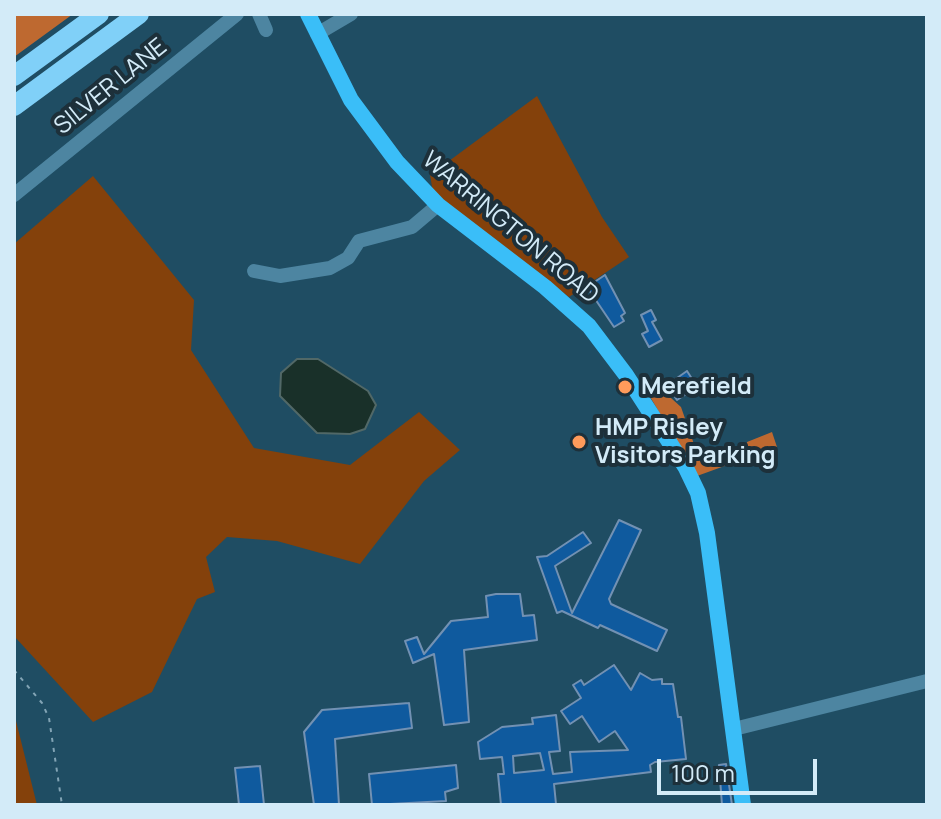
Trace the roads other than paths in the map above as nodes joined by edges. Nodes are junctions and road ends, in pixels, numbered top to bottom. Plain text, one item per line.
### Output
1 (99, 14) edge
2 (139, 14) edge
3 (237, 14) edge
4 (259, 14) edge
5 (308, 14) edge
6 (351, 14) edge
7 (266, 30) dead end
8 (317, 34) junction
9 (14, 76) edge
10 (14, 106) edge
11 (14, 195) edge
12 (438, 205) junction
13 (254, 271) dead end
14 (927, 681) edge
15 (734, 729) junction
16 (743, 805) edge

1 - 9 highway
2 - 10 highway
3 - 11 street, SILVER LANE
4 - 7 street
5 - 8 main road, WARRINGTON ROAD
6 - 8 street
8 - 12 main road, WARRINGTON ROAD
12 - 13 street
12 - 15 main road, WARRINGTON ROAD
14 - 15 street
15 - 16 main road, WARRINGTON ROAD

